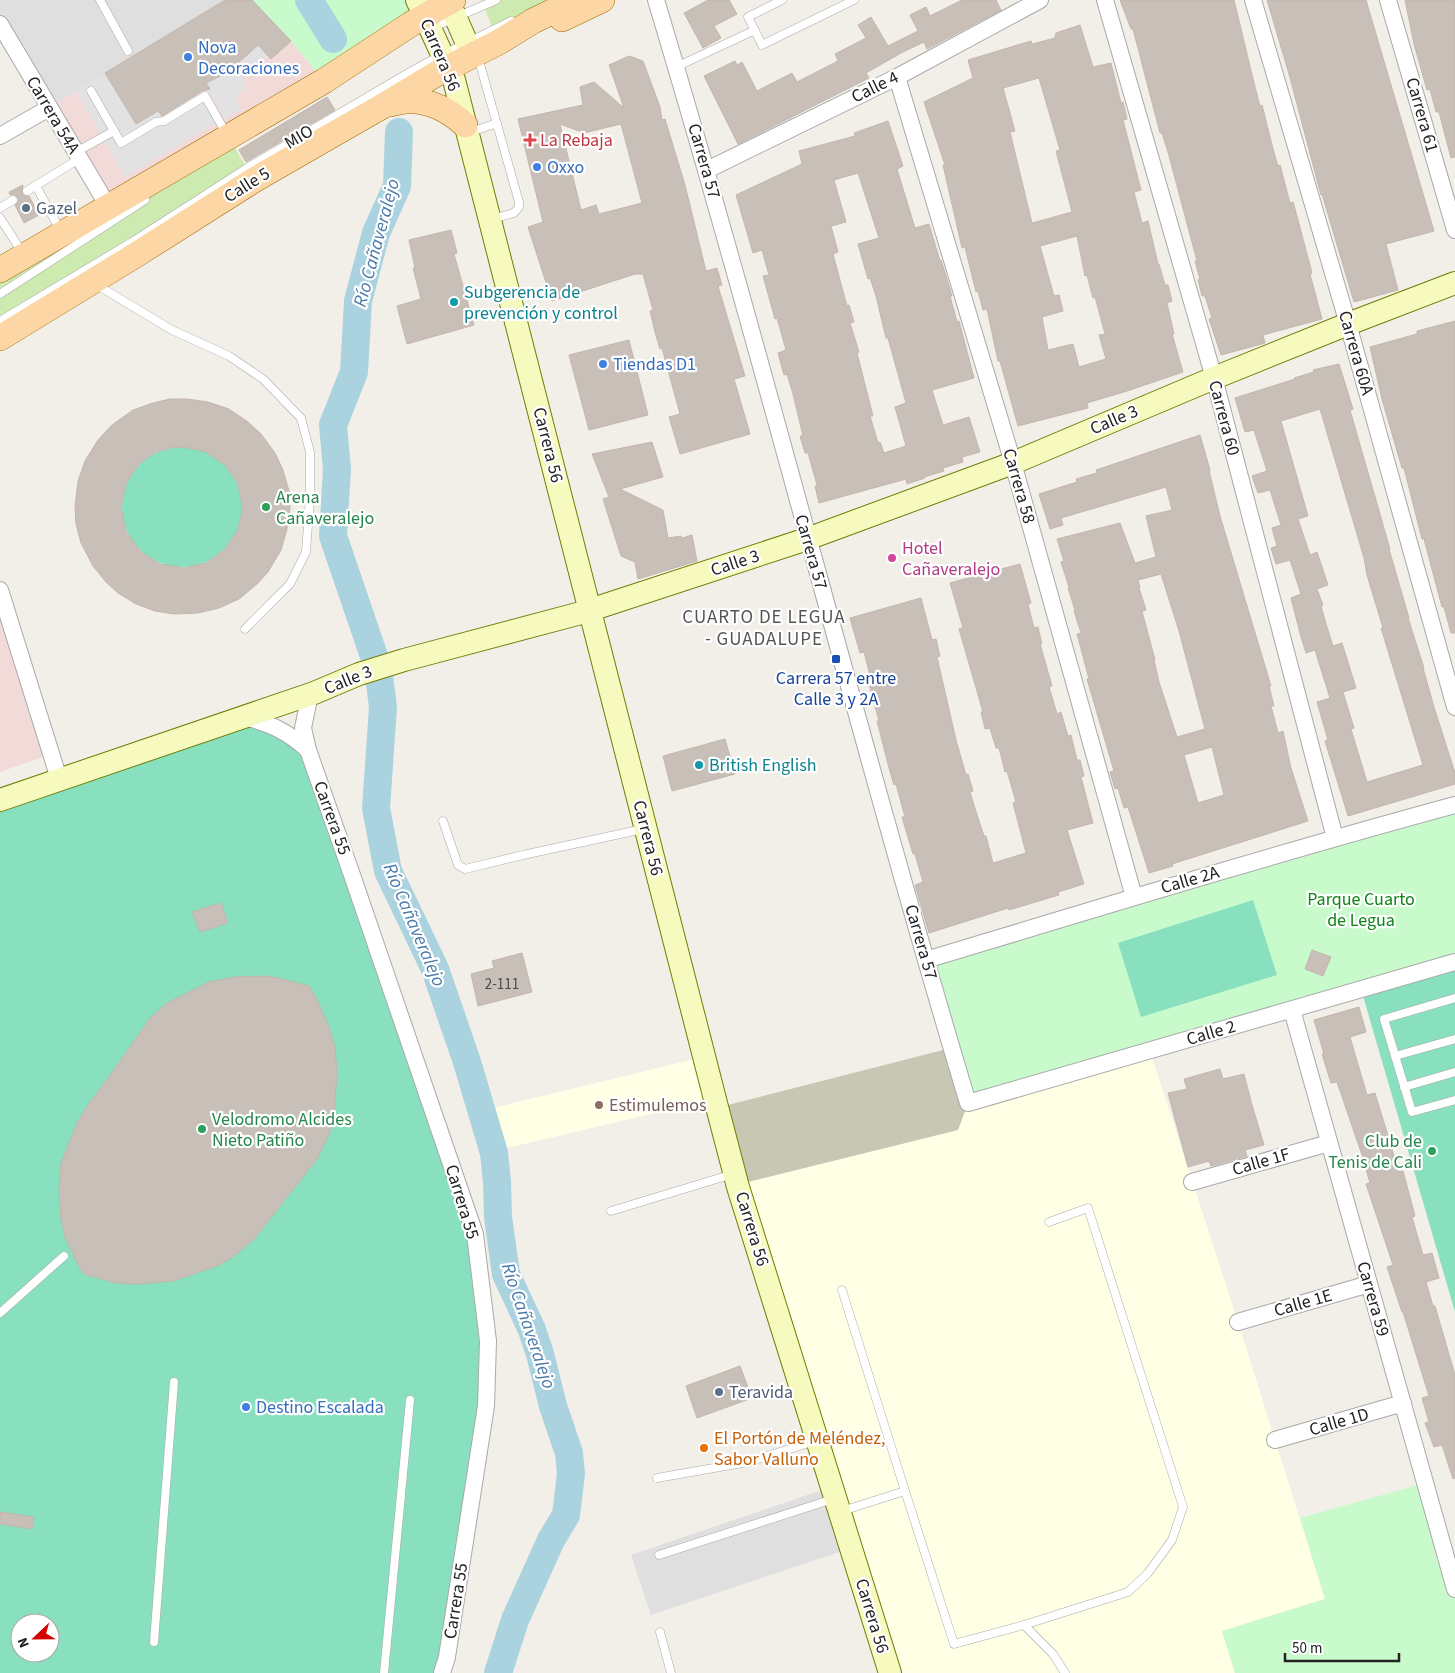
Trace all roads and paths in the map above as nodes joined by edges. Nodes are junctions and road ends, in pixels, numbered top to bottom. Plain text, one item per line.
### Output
1 (100, 0) edge
2 (496, 0) edge
3 (576, 0) edge
4 (602, 0) edge
5 (656, 0) edge
6 (782, 0) edge
7 (854, 0) edge
8 (1040, 0) edge
9 (1105, 0) edge
10 (1253, 0) edge
11 (1388, 0) edge
12 (451, 5) edge
13 (520, 17) dead end
14 (423, 20) edge
15 (755, 30) junction
16 (2, 31) edge
17 (479, 48) junction
18 (128, 51) dead end
19 (445, 61) junction
20 (676, 67) junction
21 (897, 76) junction
22 (339, 81) dead end
23 (91, 91) dead end
24 (298, 106) dead end
25 (381, 107) junction
26 (49, 108) junction
27 (497, 124) junction
28 (467, 129) junction
29 (114, 131) junction
30 (0, 136) edge
31 (228, 137) junction
32 (77, 156) junction
33 (707, 170) junction
34 (36, 186) junction
35 (27, 192) dead end
36 (149, 197) dead end
37 (13, 200) dead end
38 (108, 206) junction
39 (0, 208) edge
40 (0, 218) edge
41 (490, 220) junction
42 (1455, 230) edge
43 (62, 233) junction
44 (24, 256) junction
45 (0, 270) edge
46 (93, 282) junction
47 (1455, 283) edge
48 (0, 294) edge
49 (0, 321) edge
50 (1348, 324) junction
51 (0, 338) edge
52 (1214, 378) junction
53 (1013, 464) junction
54 (807, 539) junction
55 (0, 590) edge
56 (590, 610) junction
57 (245, 629) dead end
58 (314, 693) junction
59 (1455, 707) edge
60 (242, 717) junction
61 (308, 750) junction
62 (59, 779) junction
63 (4, 794) edge
64 (1455, 805) edge
65 (443, 821) dead end
66 (646, 828) junction
67 (1335, 838) junction
68 (1134, 896) junction
69 (926, 960) junction
70 (1455, 962) edge
71 (1455, 998) edge
72 (1292, 1010) junction
73 (1455, 1039) edge
74 (1395, 1056) junction
75 (1455, 1072) edge
76 (1404, 1087) junction
77 (1455, 1100) edge
78 (968, 1104) joint
79 (1329, 1143) junction
80 (735, 1173) junction
81 (1192, 1182) dead end
82 (611, 1211) dead end
83 (1049, 1222) dead end
84 (64, 1256) dead end
85 (1369, 1284) junction
86 (842, 1290) dead end
87 (0, 1313) edge
88 (1238, 1322) dead end
89 (174, 1382) dead end
90 (410, 1400) dead end
91 (1403, 1404) junction
92 (818, 1440) junction
93 (1275, 1440) dead end
94 (657, 1478) dead end
95 (905, 1491) junction
96 (838, 1505) junction
97 (659, 1555) dead end
98 (1455, 1589) edge
99 (1024, 1625) junction
100 (660, 1632) dead end
101 (154, 1642) dead end
102 (384, 1673) edge
103 (442, 1673) edge
104 (671, 1673) edge
105 (890, 1673) edge
106 (1065, 1673) edge

1 - 18 lane
2 - 12 lane
3 - 17 main road, Calle 5
4 - 17 main road, Calle 5
5 - 20 street, Carrera 57
6 - 15 lane
7 - 15 lane
8 - 21 street, Calle 4
9 - 52 street, Carrera 60
10 - 50 street, Carrera 60A
11 - 42 street, Carrera 61
12 - 14 main road
12 - 17 street, Carrera 56
13 - 17 lane
14 - 19 street, Carrera 56
14 - 31 main road
15 - 20 lane
16 - 26 street, Carrera 54A
17 - 19 main road, Calle 5
17 - 27 lane
19 - 25 main road, Calle 5
19 - 28 street, Carrera 56
19 - 49 lane, MIO
20 - 33 street, Carrera 57
21 - 33 street, Calle 4
21 - 53 street, Carrera 58
22 - 24 lane, MIO
23 - 29 lane
25 - 28 main road
25 - 46 main road, Calle 5
26 - 30 street
26 - 32 street, Carrera 54A
27 - 28 lane
27 - 41 lane
28 - 41 street, Carrera 56
29 - 31 lane
29 - 32 lane
31 - 38 main road
32 - 34 lane
32 - 38 street, Carrera 54A
33 - 54 street, Carrera 57
34 - 35 lane
34 - 43 lane
36 - 48 lane
37 - 39 lane
38 - 43 main road
40 - 44 lane
41 - 56 street, Carrera 56
43 - 44 main road
44 - 45 main road
46 - 51 main road, Calle 5
46 - 57 lane
47 - 50 street, Calle 3
50 - 52 street, Calle 3
50 - 59 street, Carrera 60A
52 - 53 street, Calle 3
52 - 67 street, Carrera 60
53 - 54 street, Calle 3
53 - 68 street, Carrera 58
54 - 56 street, Calle 3
54 - 69 street, Carrera 57
55 - 62 street
56 - 58 street, Calle 3
56 - 66 street, Carrera 56
58 - 60 street, Calle 3
58 - 61 street, Carrera 55
60 - 61 street
60 - 62 street, Calle 3
61 - 103 street, Carrera 55
62 - 63 street, Calle 3
64 - 67 street, Calle 2A
65 - 66 lane
66 - 80 street, Carrera 56
67 - 68 street, Calle 2A
68 - 69 street, Calle 2A
69 - 78 street, Carrera 57
70 - 72 street, Calle 2
71 - 74 lane
72 - 78 street, Calle 2
72 - 79 street, Carrera 59
73 - 74 lane
74 - 76 lane
75 - 76 lane
76 - 77 lane
79 - 81 street, Calle 1F
79 - 85 street, Carrera 59
80 - 82 lane
80 - 92 street, Carrera 56
83 - 99 lane
84 - 87 lane
85 - 88 street, Calle 1E
85 - 91 street, Carrera 59
86 - 95 lane
89 - 101 lane
90 - 102 lane
91 - 93 street, Calle 1D
91 - 98 street, Carrera 59
92 - 94 lane
92 - 96 street, Carrera 56
95 - 96 lane
95 - 99 lane
96 - 97 lane
96 - 105 street, Carrera 56
99 - 106 lane
100 - 104 lane

